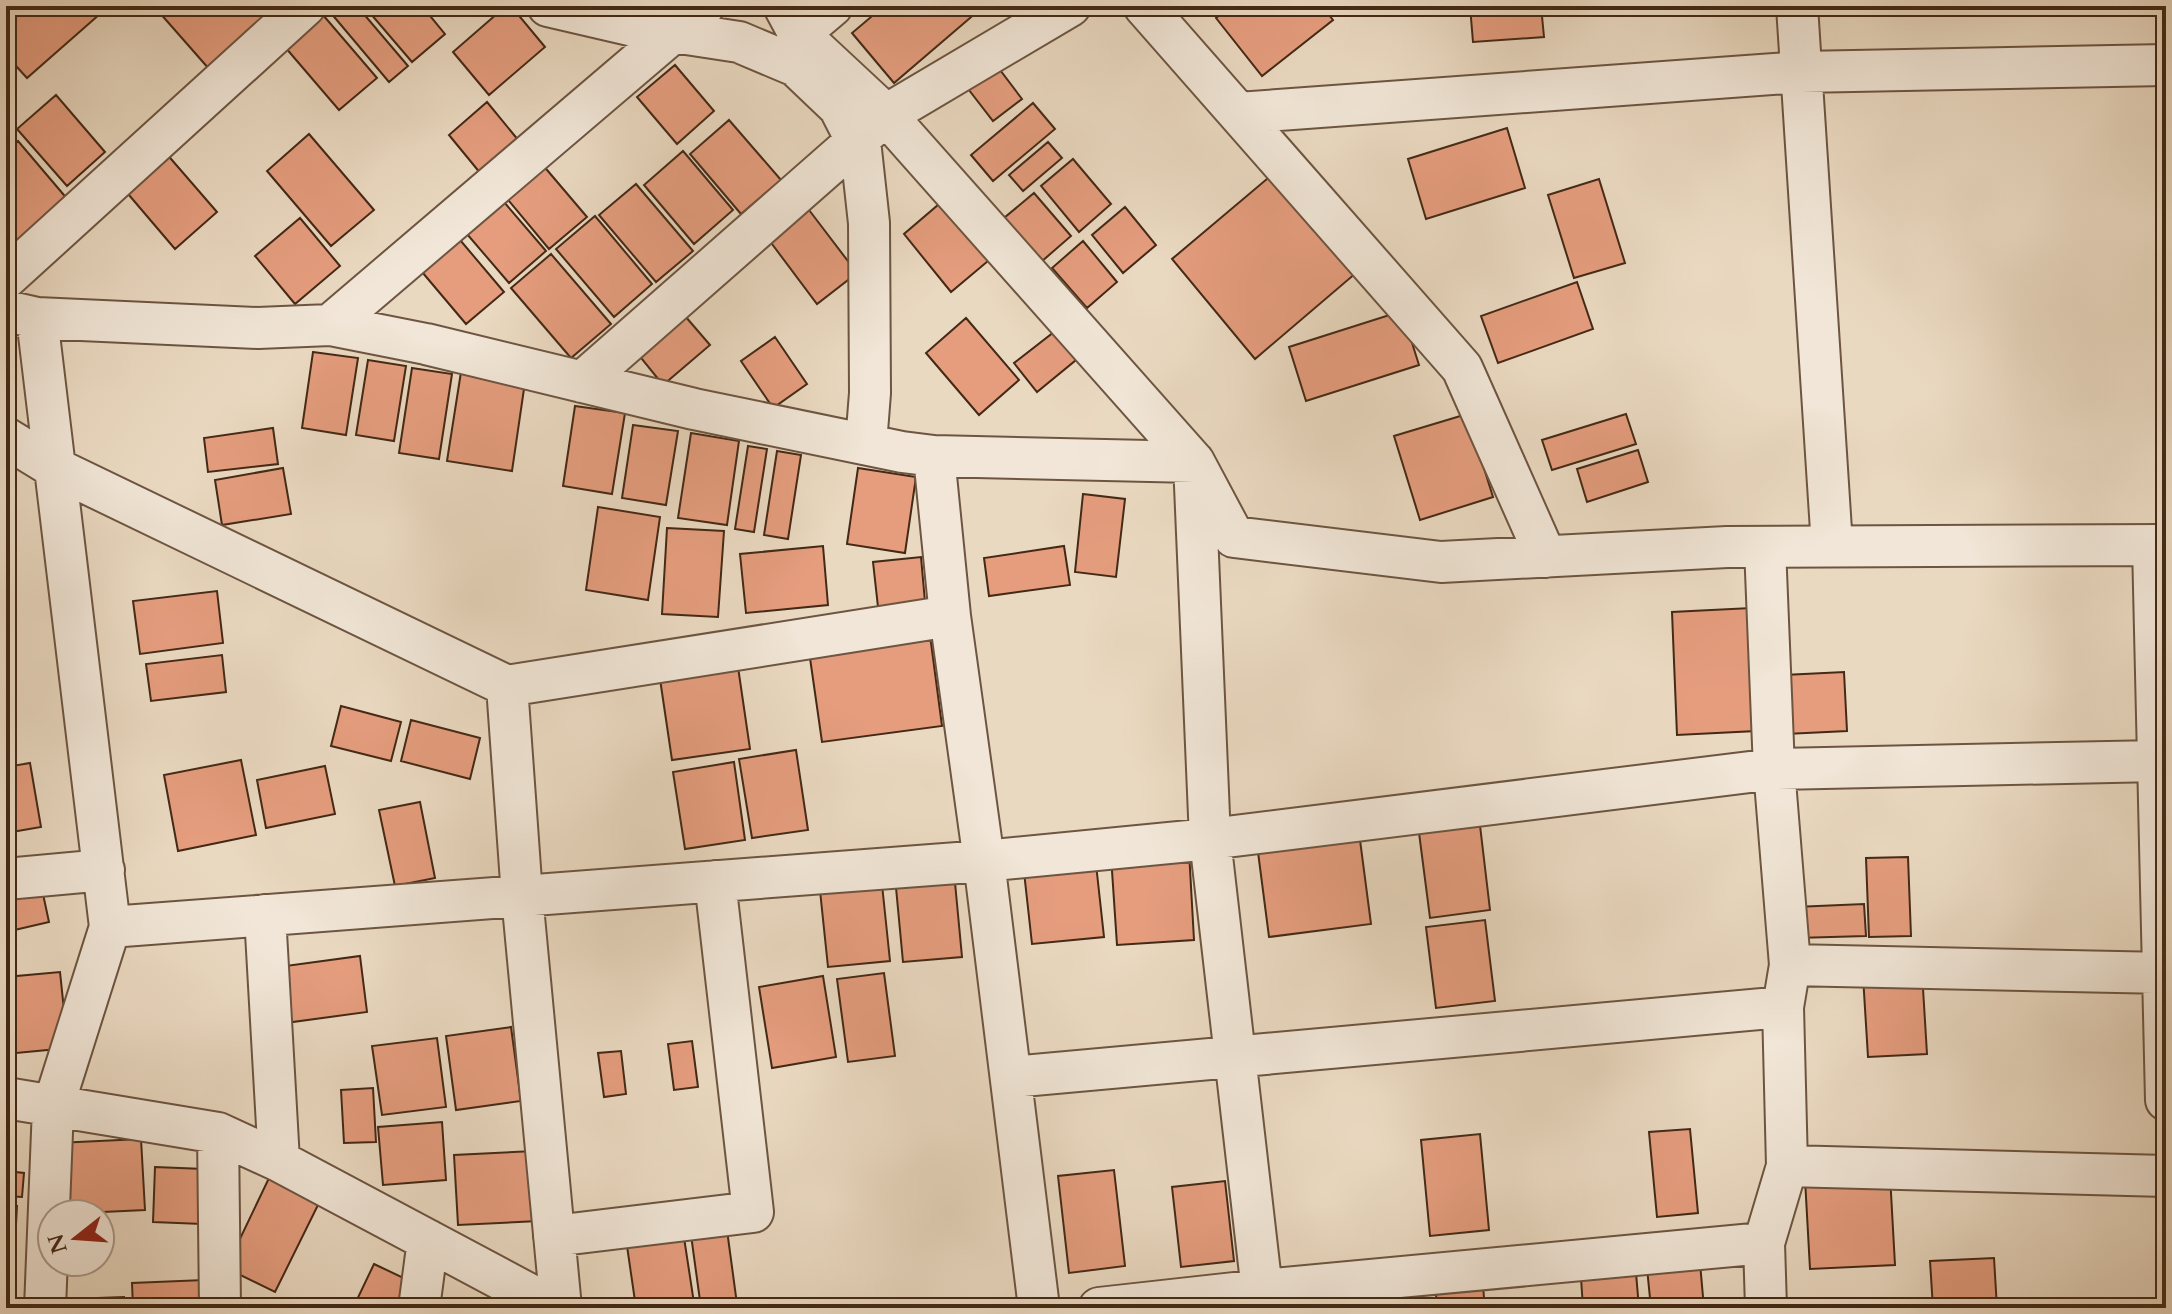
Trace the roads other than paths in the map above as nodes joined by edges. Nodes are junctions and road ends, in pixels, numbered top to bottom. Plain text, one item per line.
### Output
1 (305, 6) edge
2 (548, 6) edge
3 (704, 6) edge
4 (832, 6) edge
5 (1070, 6) edge
6 (1144, 6) edge
7 (1797, 6) edge
8 (792, 20) edge
9 (674, 32) junction
10 (2166, 65) edge
11 (1801, 72) junction
12 (1238, 113) junction
13 (886, 115) junction
14 (856, 141) junction
15 (6, 278) edge
16 (22, 314) edge
17 (330, 325) junction
18 (582, 382) junction
19 (6, 438) edge
20 (866, 444) junction
21 (934, 456) junction
22 (1194, 462) junction
23 (55, 468) junction
24 (2159, 545) edge
25 (1832, 546) junction
26 (1765, 547) junction
27 (1546, 557) junction
28 (950, 616) junction
29 (507, 686) junction
30 (1774, 769) junction
31 (2161, 775) edge
32 (1210, 839) junction
33 (984, 861) junction
34 (104, 870) junction
35 (6, 879) edge
36 (715, 881) junction
37 (522, 896) junction
38 (265, 915) junction
39 (110, 927) junction
40 (1790, 965) junction
41 (2165, 973) edge
42 (1783, 1007) junction
43 (1235, 1059) junction
44 (1011, 1077) junction
45 (6, 1098) edge
46 (2166, 1100) edge
47 (53, 1107) junction
48 (218, 1133) junction
49 (279, 1161) junction
50 (1787, 1166) junction
51 (2166, 1176) edge
52 (554, 1236) junction
53 (428, 1240) junction
54 (1764, 1243) junction
55 (1263, 1299) edge
56 (45, 1308) edge
57 (220, 1308) edge
58 (419, 1308) edge
59 (558, 1308) edge
60 (1039, 1308) edge
61 (1099, 1308) edge
62 (1766, 1308) edge

1 - 15 street
2 - 9 street
3 - 9 street
4 - 8 street
5 - 13 street
6 - 12 street
7 - 11 street
8 - 13 street
9 - 14 street
9 - 17 street
10 - 11 street
11 - 12 street
11 - 25 street
12 - 27 street
13 - 14 street
13 - 22 street
14 - 18 street
14 - 20 street
16 - 17 street
16 - 23 street
17 - 18 street
18 - 20 street
19 - 23 street
20 - 21 street
21 - 22 street
21 - 28 street
22 - 27 street
22 - 32 street
23 - 29 street
23 - 34 street
24 - 25 street
24 - 31 street
25 - 26 street
26 - 27 street
26 - 30 street
28 - 29 street
28 - 33 street
29 - 37 street
30 - 31 street
30 - 32 street
30 - 40 street
31 - 41 street
32 - 33 street
32 - 43 street
33 - 36 street
33 - 44 street
34 - 35 street
34 - 39 street
36 - 37 street
36 - 52 street
37 - 38 street
37 - 52 street
38 - 39 street
38 - 49 street
39 - 47 street
40 - 41 street
40 - 42 street
41 - 46 street
42 - 43 street
42 - 50 street
43 - 44 street
43 - 55 street
44 - 60 street
45 - 47 street
47 - 48 street
47 - 56 street
48 - 49 street
48 - 57 street
49 - 53 street
50 - 51 street
50 - 54 street
52 - 59 street
53 - 58 street
53 - 59 street
54 - 55 street
54 - 62 street
55 - 61 street

